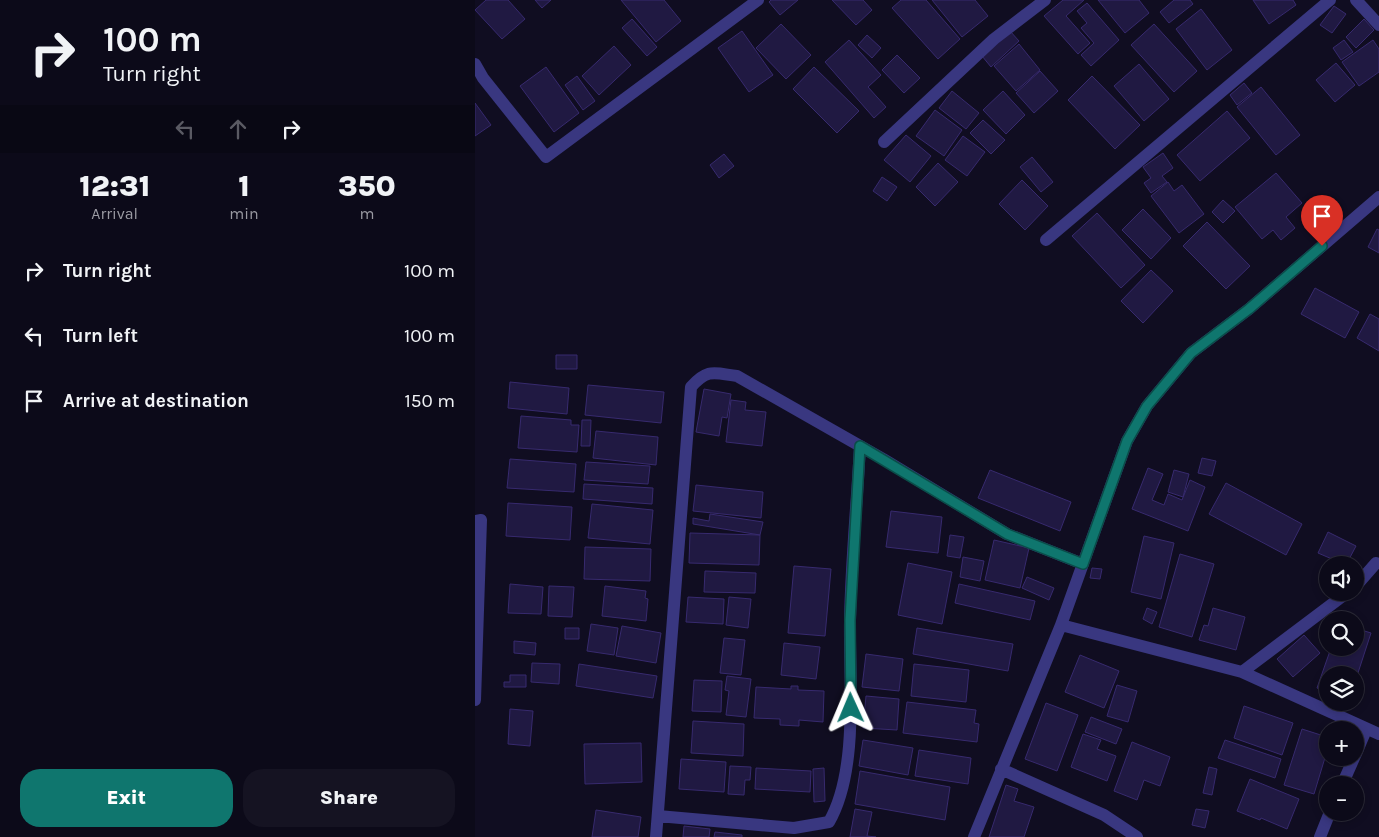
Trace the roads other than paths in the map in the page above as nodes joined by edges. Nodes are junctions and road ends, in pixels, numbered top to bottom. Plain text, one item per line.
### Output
1 (758, 0) edge
2 (1045, 0) edge
3 (1330, 0) edge
4 (1356, 0) edge
5 (1379, 25) edge
6 (475, 64) edge
7 (885, 142) dead end
8 (1379, 197) edge
9 (1046, 240) dead end
10 (860, 446) junction
11 (475, 521) edge
12 (1376, 563) dead end
13 (1083, 564) junction
14 (1364, 577) edge
15 (1336, 601) edge
16 (1061, 625) junction
17 (1241, 672) junction
18 (475, 700) edge
19 (1366, 730) junction
20 (1379, 734) edge
21 (1364, 735) edge
22 (1001, 769) junction
23 (658, 816) junction
24 (1326, 821) edge
25 (657, 837) edge
26 (974, 837) edge
27 (1137, 837) edge
28 (1320, 837) edge

1 - 6 street
2 - 7 street
3 - 9 street
4 - 5 street
8 - 13 street
10 - 13 street
10 - 23 street
10 - 23 street
11 - 18 street
12 - 14 street
13 - 16 street
15 - 17 street
16 - 17 street
16 - 22 street
17 - 19 street
19 - 20 street
19 - 21 street
22 - 26 street
22 - 27 street
23 - 25 street
24 - 28 street

